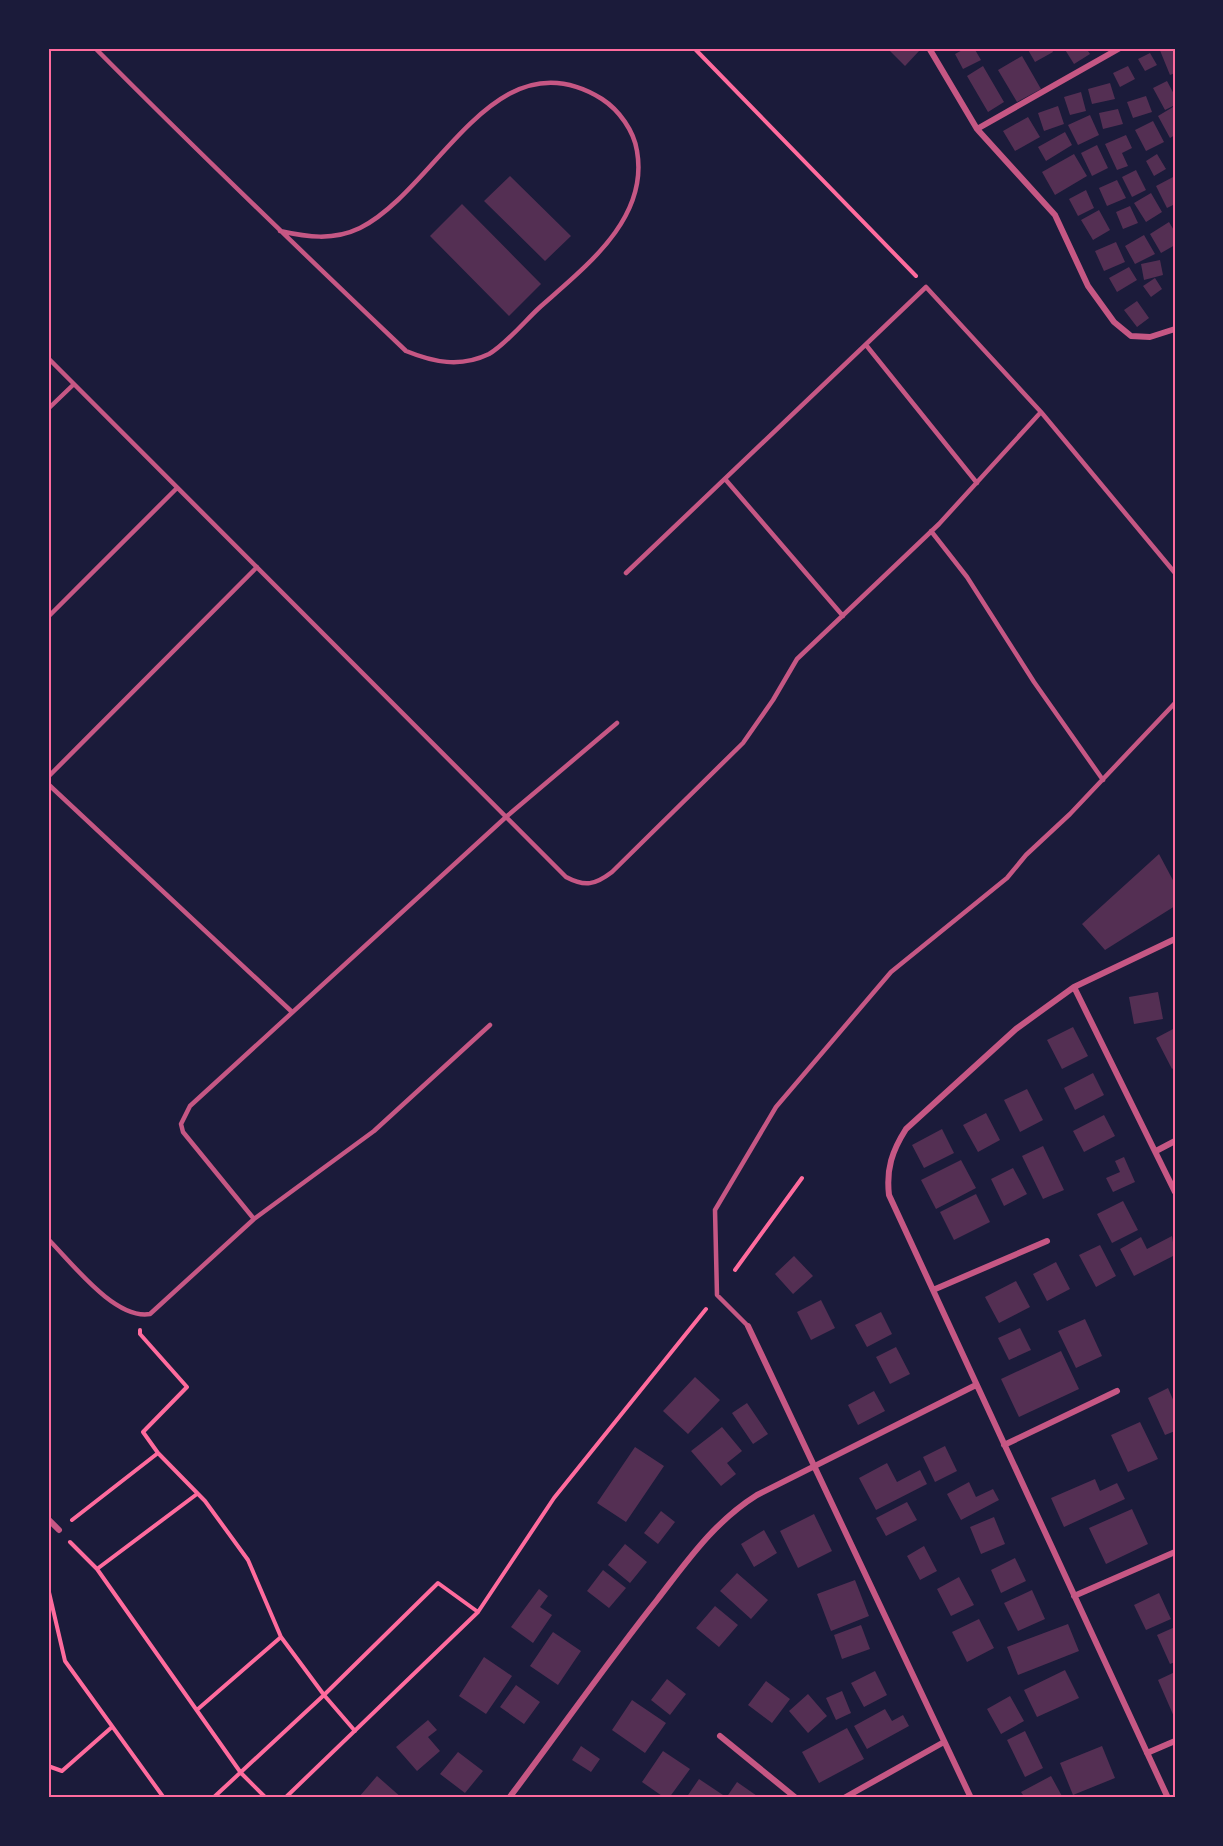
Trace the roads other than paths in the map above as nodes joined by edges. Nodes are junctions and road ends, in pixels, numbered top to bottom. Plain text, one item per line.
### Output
1 (95, 48) edge
2 (929, 48) edge
3 (1120, 48) edge
4 (977, 129) junction
5 (280, 231) junction
6 (1175, 329) edge
7 (866, 345) junction
8 (48, 358) edge
9 (74, 384) junction
10 (48, 409) edge
11 (1041, 412) junction
12 (725, 479) junction
13 (977, 483) junction
14 (177, 488) junction
15 (932, 531) junction
16 (256, 567) junction
17 (626, 573) dead end
18 (1175, 573) edge
19 (843, 616) junction
20 (48, 617) edge
21 (1175, 702) edge
22 (617, 723) dead end
23 (48, 777) edge
24 (1103, 780) junction
25 (48, 784) edge
26 (506, 817) junction
27 (1175, 939) edge
28 (1074, 987) junction
29 (291, 1011) junction
30 (490, 1024) dead end
31 (1175, 1141) edge
32 (1156, 1150) junction
33 (1175, 1192) edge
34 (254, 1218) junction
35 (48, 1239) edge
36 (1047, 1241) dead end
37 (933, 1290) junction
38 (748, 1326) joint
39 (976, 1385) junction
40 (1117, 1391) dead end
41 (1004, 1445) junction
42 (816, 1467) junction
43 (48, 1519) edge
44 (59, 1530) road end
45 (1175, 1552) edge
46 (1074, 1596) junction
47 (720, 1736) dead end
48 (1175, 1740) edge
49 (944, 1742) junction
50 (1147, 1753) junction
51 (509, 1798) edge
52 (796, 1798) edge
53 (844, 1798) edge
54 (971, 1798) edge
55 (1168, 1798) edge

1 - 5 lane
2 - 4 street
3 - 4 street
4 - 6 street
5 - 5 lane
7 - 11 lane
7 - 12 lane
7 - 13 lane
8 - 9 lane
9 - 10 lane
9 - 14 lane
11 - 13 lane
11 - 18 lane
12 - 17 lane
12 - 19 lane
13 - 15 lane
14 - 16 lane
14 - 20 lane
15 - 19 lane
15 - 24 lane
16 - 23 lane
16 - 26 lane
19 - 26 lane
21 - 24 lane
22 - 26 lane
24 - 38 lane
25 - 29 lane
26 - 29 lane
27 - 28 street
28 - 32 street
28 - 37 street
29 - 34 lane
30 - 34 lane
31 - 32 street
32 - 33 street
34 - 35 lane
36 - 37 street
37 - 39 street
38 - 42 street
39 - 41 street
39 - 42 street
40 - 41 street
41 - 46 street
42 - 49 street
42 - 51 street
43 - 44 street
45 - 46 street
46 - 50 street
47 - 52 street
48 - 50 street
49 - 53 street
49 - 54 street
50 - 55 street

